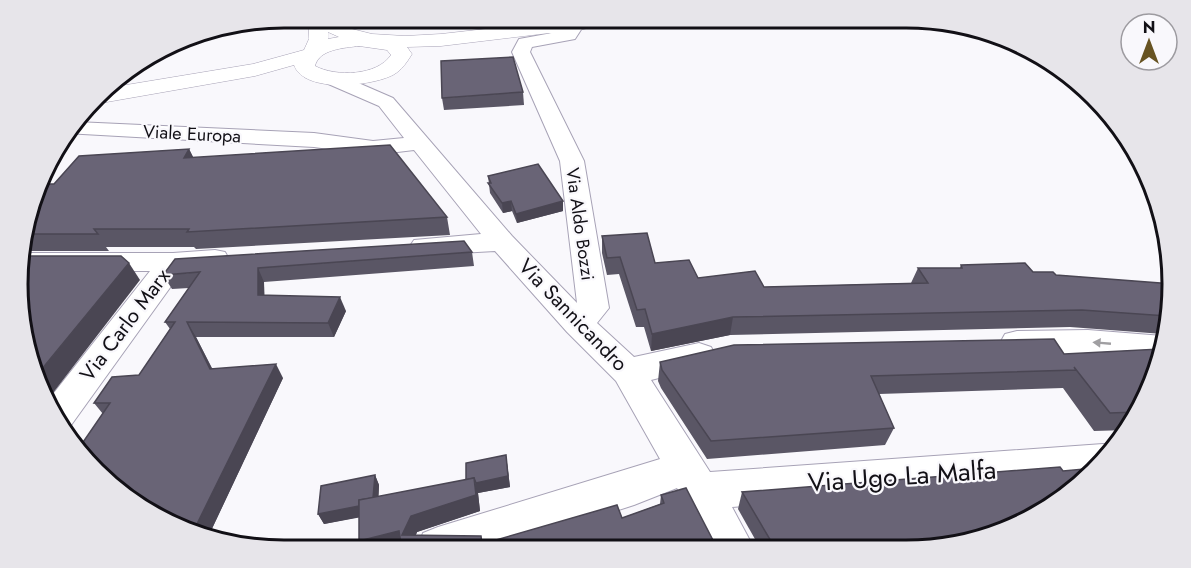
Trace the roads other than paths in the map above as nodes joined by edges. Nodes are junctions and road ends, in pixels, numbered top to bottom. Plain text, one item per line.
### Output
1 (318, 29) edge
2 (336, 29) edge
3 (523, 29) edge
4 (539, 29) edge
5 (572, 29) edge
6 (372, 40) junction
7 (312, 54) junction
8 (394, 66) junction
9 (327, 78) junction
10 (137, 90) junction
11 (114, 94) edge
12 (403, 123) junction
13 (81, 129) edge
14 (502, 242) junction
15 (396, 248) edge
16 (243, 258) edge
17 (30, 262) edge
18 (173, 262) junction
19 (578, 324) junction
20 (992, 344) edge
21 (1155, 348) edge
22 (730, 349) edge
23 (628, 372) junction
24 (62, 409) edge
25 (1091, 462) edge
26 (693, 479) junction
27 (462, 540) edge
28 (727, 540) edge

1 - 7 main road
2 - 6 main road
3 - 6 main road
4 - 8 main road
5 - 19 street, Via Aldo Bozzi
6 - 7 main road
6 - 8 main road
7 - 9 main road
7 - 10 main road
8 - 9 main road
8 - 12 street
9 - 10 main road
9 - 12 street
10 - 11 main road
12 - 13 street, Viale Europa
12 - 14 street, Via Sannicandro
14 - 15 street
14 - 19 street, Via Sannicandro
16 - 18 street
17 - 18 street
18 - 24 street, Via Carlo Marx
19 - 23 street, Via Sannicandro
21 -> 20 street
22 - 23 street
23 - 26 street, Via Sannicandro
25 - 26 street, Via Ugo La Malfa
26 - 27 street, Via Ugo La Malfa
26 - 28 street, Via Sannicandro

